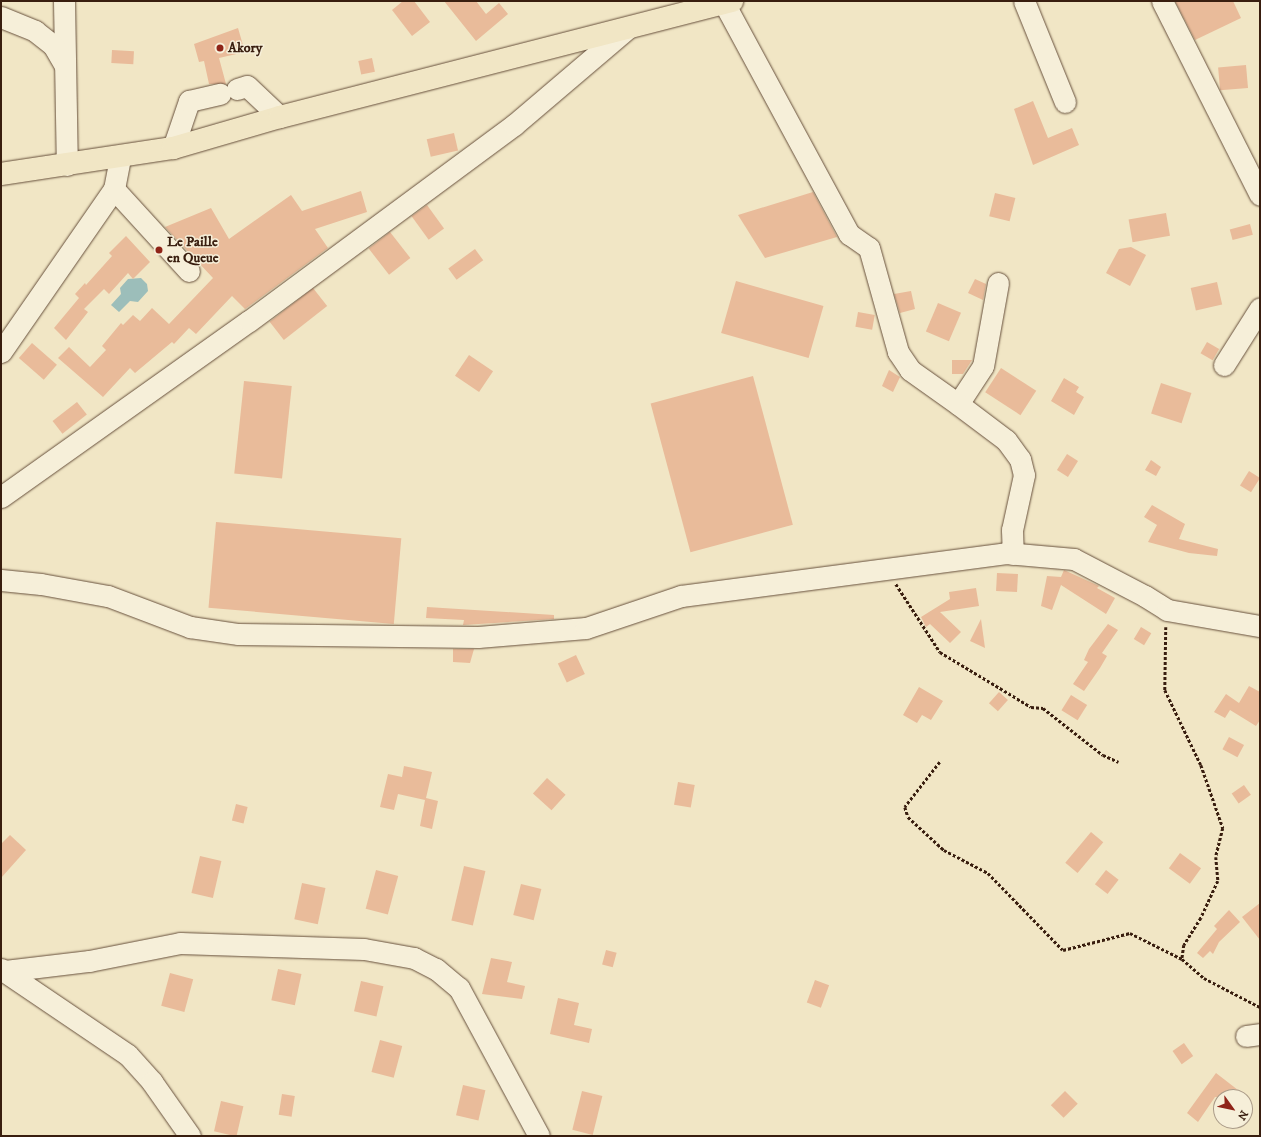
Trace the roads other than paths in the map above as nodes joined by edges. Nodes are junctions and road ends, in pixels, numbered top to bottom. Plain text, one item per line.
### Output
1 (64, 1) edge
2 (1024, 1) edge
3 (1162, 1) edge
4 (728, 2) edge
5 (687, 6) edge
6 (1, 17) edge
7 (629, 27) junction
8 (65, 66) junction
9 (1065, 102) dead end
10 (280, 116) junction
11 (173, 148) junction
12 (120, 157) junction
13 (67, 165) junction
14 (1, 174) edge
15 (114, 189) junction
16 (1260, 196) edge
17 (189, 271) dead end
18 (998, 283) dead end
19 (1260, 308) edge
20 (1, 352) edge
21 (1224, 364) dead end
22 (958, 404) junction
23 (1, 497) edge
24 (1013, 554) junction
25 (1, 580) edge
26 (1260, 626) edge
27 (3, 970) edge
28 (187, 1134) edge
29 (540, 1136) edge

1 - 8 street
2 - 9 street
3 - 16 street
4 - 5 main road
4 - 22 street
5 - 7 main road
6 - 8 street
7 - 10 main road
7 - 23 street
8 - 13 street
10 - 11 main road
10 - 11 street
11 - 12 main road
12 - 13 main road
12 - 15 street
13 - 14 main road
15 - 17 street
15 - 20 street
18 - 22 street
19 - 21 street
22 - 24 street
24 - 25 street
24 - 26 street
27 - 28 street
27 - 29 street

